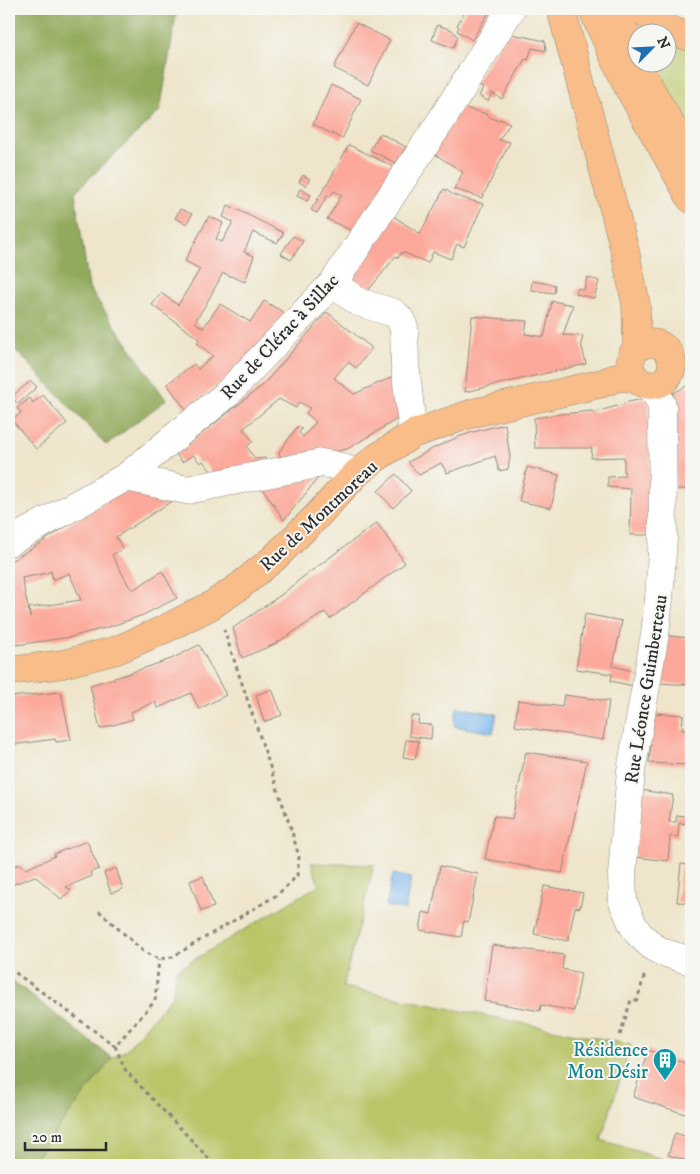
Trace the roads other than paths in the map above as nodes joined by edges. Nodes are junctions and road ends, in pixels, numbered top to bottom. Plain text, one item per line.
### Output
1 (511, 9) edge
2 (561, 9) edge
3 (592, 9) edge
4 (615, 9) edge
5 (641, 9) edge
6 (691, 37) edge
7 (691, 159) edge
8 (691, 199) edge
9 (333, 283) junction
10 (637, 347) junction
11 (682, 355) edge
12 (641, 381) junction
13 (413, 434) junction
14 (356, 474) junction
15 (126, 477) junction
16 (9, 542) edge
17 (9, 671) edge
18 (691, 961) edge

1 - 9 street, Rue de Clérac à Sillac
2 - 10 main road
3 - 8 main road
4 - 7 main road
5 - 6 main road
9 - 13 street
9 - 15 street, Rue de Clérac à Sillac
10 - 11 main road
10 - 12 main road
11 - 12 main road
12 - 13 main road, Rue de Montmoreau
12 - 18 street, Rue Léonce Guimberteau
13 - 14 main road, Rue de Montmoreau
14 - 15 street
14 - 17 main road, Rue de Montmoreau
15 - 16 street, Rue de Clérac à Sillac

